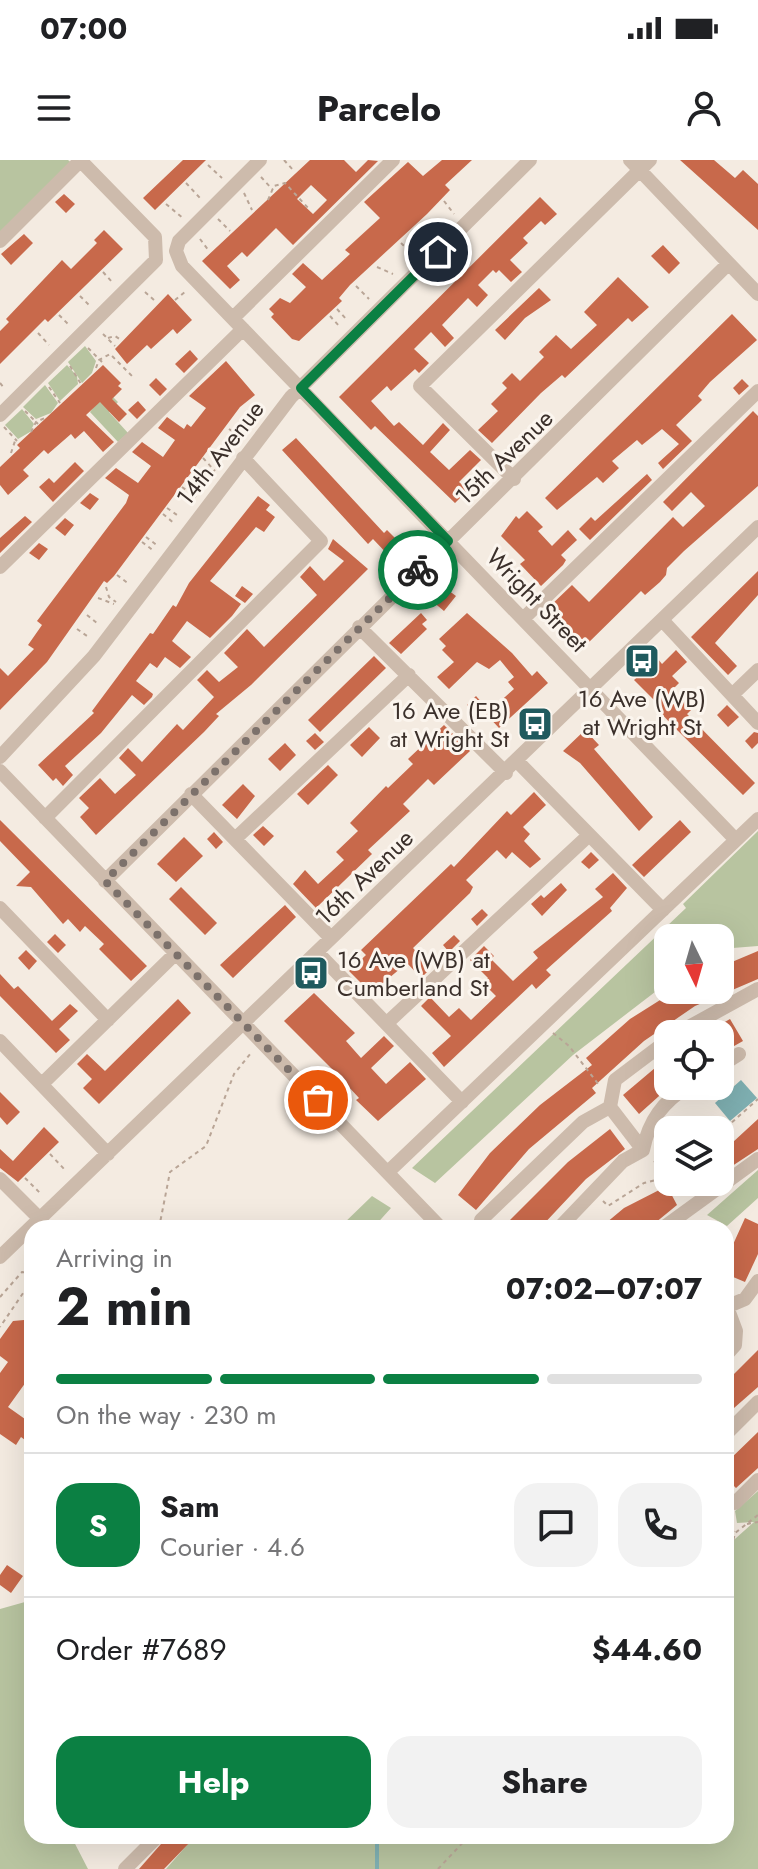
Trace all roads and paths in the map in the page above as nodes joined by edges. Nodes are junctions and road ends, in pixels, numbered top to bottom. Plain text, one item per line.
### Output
1 (81, 160) edge
2 (284, 160) edge
3 (393, 160) edge
4 (530, 160) edge
5 (640, 164) edge
6 (208, 165) dead end
7 (259, 167) edge
8 (293, 170) dead end
9 (222, 179) dead end
10 (186, 183) dead end
11 (242, 189) dead end
12 (272, 189) junction
13 (201, 199) dead end
14 (268, 200) dead end
15 (444, 201) dead end
16 (166, 204) dead end
17 (309, 209) dead end
18 (252, 210) dead end
19 (215, 215) dead end
20 (458, 218) dead end
21 (185, 220) dead end
22 (424, 223) dead end
23 (230, 231) dead end
24 (197, 235) dead end
25 (438, 238) dead end
26 (0, 241) edge
27 (401, 243) dead end
28 (209, 251) dead end
29 (417, 259) dead end
30 (728, 264) junction
31 (377, 267) dead end
32 (103, 272) dead end
33 (397, 278) dead end
34 (116, 286) dead end
35 (356, 286) dead end
36 (142, 288) dead end
37 (190, 288) dead end
38 (758, 294) edge
39 (80, 296) dead end
40 (154, 300) dead end
41 (175, 300) dead end
42 (372, 303) dead end
43 (93, 309) dead end
44 (337, 309) dead end
45 (59, 315) dead end
46 (330, 316) dead end
47 (238, 324) junction
48 (351, 324) dead end
49 (73, 329) dead end
50 (99, 330) dead end
51 (344, 331) dead end
52 (38, 333) dead end
53 (107, 338) junction
54 (121, 340) dead end
55 (85, 345) dead end
56 (115, 346) dead end
57 (53, 349) dead end
58 (100, 361) junction
59 (67, 362) dead end
60 (96, 368) dead end
61 (132, 376) dead end
62 (0, 383) edge
63 (45, 383) dead end
64 (81, 384) dead end
65 (301, 388) junction
66 (758, 391) edge
67 (8, 393) dead end
68 (60, 403) dead end
69 (22, 407) dead end
70 (47, 417) dead end
71 (1, 420) edge
72 (37, 423) junction
73 (229, 429) dead end
74 (31, 432) dead end
75 (245, 440) dead end
76 (211, 450) dead end
77 (11, 453) dead end
78 (203, 458) dead end
79 (236, 459) junction
80 (219, 474) dead end
81 (189, 479) dead end
82 (514, 479) junction
83 (182, 487) dead end
84 (206, 491) dead end
85 (200, 500) dead end
86 (167, 508) dead end
87 (163, 514) dead end
88 (184, 521) dead end
89 (179, 527) dead end
90 (758, 527) edge
91 (146, 537) dead end
92 (448, 541) junction
93 (142, 542) dead end
94 (162, 549) dead end
95 (158, 554) dead end
96 (0, 567) edge
97 (117, 575) dead end
98 (106, 587) dead end
99 (134, 587) dead end
100 (98, 598) dead end
101 (87, 615) dead end
102 (523, 619) junction
103 (663, 621) junction
104 (359, 627) junction
105 (103, 628) dead end
106 (77, 629) dead end
107 (94, 641) dead end
108 (758, 670) edge
109 (409, 675) junction
110 (592, 690) junction
111 (732, 695) junction
112 (758, 723) edge
113 (0, 757) edge
114 (517, 761) junction
115 (0, 771) edge
116 (506, 773) junction
117 (191, 794) junction
118 (45, 818) junction
119 (758, 819) edge
120 (589, 835) junction
121 (236, 838) junction
122 (736, 840) junction
123 (105, 881) junction
124 (0, 908) edge
125 (663, 910) junction
126 (331, 938) junction
127 (317, 952) junction
128 (175, 954) junction
129 (758, 989) edge
130 (108, 1020) junction
131 (702, 1020) edge
132 (242, 1022) junction
133 (388, 1022) junction
134 (544, 1024) junction
135 (0, 1041) edge
136 (253, 1051) dead end
137 (654, 1051) edge
138 (739, 1054) dead end
139 (734, 1057) edge
140 (42, 1084) junction
141 (758, 1099) edge
142 (669, 1100) edge
143 (462, 1102) junction
144 (610, 1107) junction
145 (734, 1120) edge
146 (643, 1150) junction
147 (50, 1154) dead end
148 (108, 1154) junction
149 (758, 1159) edge
150 (654, 1161) edge
151 (66, 1171) dead end
152 (388, 1172) junction
153 (25, 1178) dead end
154 (0, 1179) edge
155 (654, 1180) edge
156 (594, 1191) junction
157 (42, 1195) dead end
158 (39, 1218) joint
159 (161, 1220) edge
160 (433, 1220) edge
161 (481, 1220) dead end
162 (567, 1220) edge
163 (674, 1220) edge
164 (24, 1233) edge
165 (0, 1257) edge
166 (24, 1272) edge
167 (758, 1281) edge
168 (24, 1292) edge
169 (0, 1297) edge
170 (734, 1304) edge
171 (734, 1326) edge
172 (0, 1327) edge
173 (734, 1346) edge
174 (758, 1402) edge
175 (734, 1426) edge
176 (758, 1480) edge
177 (735, 1503) dead end
178 (758, 1515) edge
179 (758, 1522) edge
180 (746, 1525) junction
181 (735, 1533) joint
182 (734, 1537) edge
183 (150, 1844) edge
184 (461, 1844) edge
185 (125, 1869) edge
186 (438, 1869) edge

1 - 26 street
1 - 71 street
2 - 8 path
3 - 47 street
4 - 65 street, 14th Avenue
5 - 30 street
5 - 82 street
6 - 9 path
7 - 12 path
7 - 47 street, Wright Street
10 - 13 path
11 - 18 path
12 - 14 path
12 - 17 path
15 - 20 path
16 - 21 path
19 - 23 path
22 - 25 path
24 - 28 path
27 - 29 path
30 - 38 street
30 - 82 street, 15th Avenue
31 - 33 path
32 - 34 path
35 - 42 path
36 - 40 path
37 - 41 path
39 - 43 path
44 - 48 path
45 - 49 path
46 - 51 path
47 - 65 street, Wright Street
47 - 96 street
50 - 53 path
52 - 57 path
53 - 54 path
53 - 56 path
55 - 58 path
58 - 60 path
58 - 61 path
59 - 64 path
62 - 67 path
63 - 68 path
65 - 79 street, 14th Avenue
65 - 92 street, Wright Street
66 - 102 street
69 - 72 path
70 - 72 path
71 - 77 path
72 - 74 path
73 - 75 path
76 - 79 path
78 - 80 path
79 - 113 street, 14th Avenue
79 - 118 street
81 - 84 path
82 - 92 street, 15th Avenue
83 - 85 path
86 - 88 path
87 - 89 path
90 - 103 street, 16th Avenue
91 - 94 path
92 - 102 street, Wright Street
92 - 104 street, 15th Avenue
93 - 95 path
97 - 99 path
98 - 100 path
101 - 105 path
102 - 110 street, Wright Street
103 - 110 street, 16th Avenue
103 - 111 street
104 - 109 street
104 - 117 street, 15th Avenue
106 - 107 path
108 - 111 street
109 - 116 street
109 - 121 street
110 - 114 street, 16th Avenue
110 - 122 street, Wright Street
111 - 112 street
114 - 116 street, 16th Avenue
114 - 120 street
115 - 118 street
116 - 126 street, 16th Avenue
117 - 121 street
117 - 123 street, 15th Avenue
118 - 123 street
119 - 122 street
120 - 125 street
120 - 133 street
121 - 126 street
122 - 125 street
123 - 128 street
124 - 130 street
125 - 134 street
126 - 127 street, 16th Avenue
127 - 132 street, 16th Avenue
127 - 133 street
128 - 130 street
128 - 132 street
129 - 131 street
130 - 140 street
132 - 148 street, 16th Avenue
132 - 152 street
133 - 143 street
134 - 143 street
134 - 144 path
135 - 140 street
136 - 159 path
137 - 144 street
138 - 139 street
140 - 148 street
141 - 145 path
142 - 146 street
143 - 152 street
144 - 146 street
144 - 161 street
146 - 150 path
146 - 156 street
147 - 151 path
148 - 158 street, 16th Avenue
149 - 163 street
152 - 160 street
153 - 157 path
154 - 158 street
155 - 156 path
156 - 162 street
164 - 165 street, 16th Avenue
166 - 169 path
167 - 170 street
168 - 172 path
171 - 173 street
174 - 175 street
176 - 177 street
178 - 180 path
179 - 180 path
180 - 181 path
181 - 182 path
183 - 185 street
184 - 186 path

